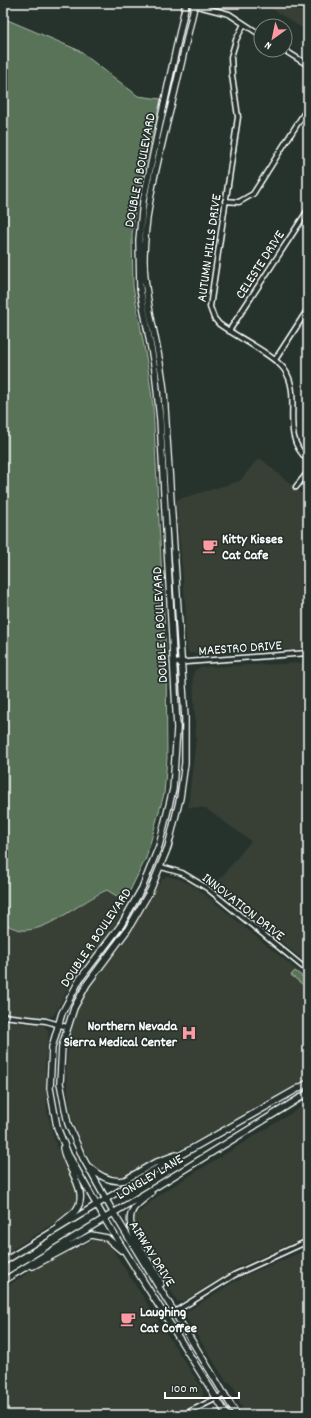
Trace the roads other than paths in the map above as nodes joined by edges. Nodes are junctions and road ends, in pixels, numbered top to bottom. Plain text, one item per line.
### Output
1 (186, 3) edge
2 (195, 4) edge
3 (244, 24) junction
4 (253, 30) edge
5 (293, 56) edge
6 (308, 65) edge
7 (308, 107) edge
8 (225, 201) junction
9 (308, 210) edge
10 (308, 311) edge
11 (229, 331) junction
12 (275, 360) junction
13 (308, 460) edge
14 (308, 472) edge
15 (296, 487) dead end
16 (308, 653) edge
17 (181, 662) junction
18 (173, 663) junction
19 (161, 867) junction
20 (308, 971) edge
21 (3, 1016) edge
22 (58, 1024) junction
23 (67, 1027) junction
24 (308, 1083) edge
25 (308, 1093) edge
26 (61, 1138) junction
27 (184, 1153) junction
28 (83, 1158) junction
29 (165, 1181) junction
30 (106, 1200) junction
31 (97, 1206) junction
32 (110, 1206) joint
33 (100, 1211) joint
34 (113, 1212) junction
35 (104, 1218) junction
36 (49, 1234) junction
37 (308, 1242) edge
38 (3, 1262) edge
39 (134, 1266) junction
40 (21, 1269) junction
41 (3, 1281) edge
42 (162, 1291) junction
43 (175, 1312) junction
44 (166, 1318) junction
45 (225, 1394) junction
46 (216, 1398) junction
47 (182, 1415) edge
48 (227, 1415) edge
49 (238, 1415) edge

1 - 2 street
1 - 18 main road, DOUBLE R BOULEVARD
2 - 3 street
2 - 17 main road, DOUBLE R BOULEVARD
3 - 4 street
3 - 8 street, AUTUMN HILLS DRIVE
5 - 6 street
7 - 8 street
8 - 11 street, AUTUMN HILLS DRIVE
9 - 11 street, CELESTE DRIVE
10 - 12 street
11 - 12 street, AUTUMN HILLS DRIVE
12 - 13 street, AUTUMN HILLS DRIVE
14 - 15 street
16 - 17 street, MAESTRO DRIVE
17 - 18 street, MAESTRO DRIVE
17 - 19 main road, DOUBLE R BOULEVARD
18 - 22 main road, DOUBLE R BOULEVARD
19 - 20 street, INNOVATION DRIVE
19 - 23 main road, DOUBLE R BOULEVARD
21 - 22 street
22 - 23 street
22 - 26 main road, DOUBLE R BOULEVARD
23 - 28 main road, DOUBLE R BOULEVARD
24 - 27 main road, LONGLEY LANE
25 - 29 main road, LONGLEY LANE
26 - 31 main road, DOUBLE R BOULEVARD
26 - 36 main road
27 - 28 main road
27 - 30 main road, LONGLEY LANE
28 - 30 main road, DOUBLE R BOULEVARD
29 - 34 main road, LONGLEY LANE
29 - 42 main road
30 - 31 main road, LONGLEY LANE
30 - 32 main road, DOUBLE R BOULEVARD
31 - 33 main road, DOUBLE R BOULEVARD
31 - 36 main road, LONGLEY LANE
32 - 34 main road, AIRWAY DRIVE
33 - 35 main road, AIRWAY DRIVE
34 - 35 main road, LONGLEY LANE
34 - 42 main road, AIRWAY DRIVE
35 - 39 main road, AIRWAY DRIVE
35 - 40 main road, LONGLEY LANE
36 - 38 main road, LONGLEY LANE
37 - 43 street
39 - 40 main road
39 - 44 main road, AIRWAY DRIVE
40 - 41 main road, LONGLEY LANE
42 - 43 main road, AIRWAY DRIVE
43 - 44 street
43 - 45 main road, AIRWAY DRIVE
44 - 46 main road, AIRWAY DRIVE
45 - 46 street
45 - 49 main road, AIRWAY DRIVE
46 - 47 street
46 - 48 main road, AIRWAY DRIVE

